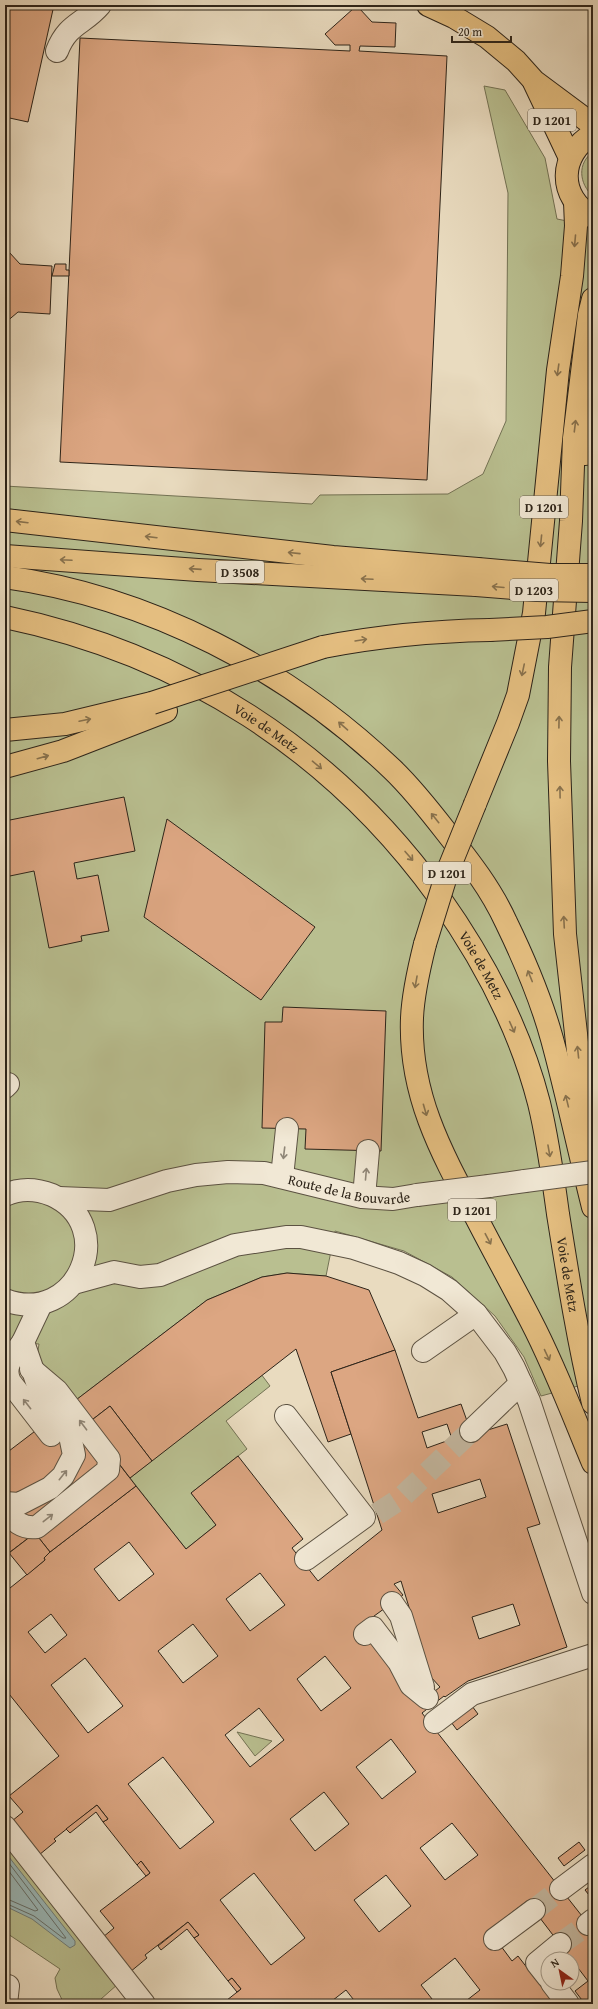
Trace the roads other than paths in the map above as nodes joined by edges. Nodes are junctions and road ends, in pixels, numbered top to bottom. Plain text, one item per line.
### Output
1 (100, 5) edge
2 (428, 5) edge
3 (57, 51) dead end
4 (534, 81) junction
5 (593, 125) edge
6 (593, 134) edge
7 (570, 158) junction
8 (575, 202) junction
9 (593, 217) edge
10 (593, 299) edge
11 (593, 415) edge
12 (5, 520) edge
13 (571, 521) junction
14 (5, 556) edge
15 (593, 575) edge
16 (5, 576) edge
17 (477, 577) junction
18 (593, 591) edge
19 (5, 617) edge
20 (593, 621) edge
21 (5, 632) edge
22 (153, 664) junction
23 (159, 707) junction
24 (5, 730) edge
25 (5, 766) edge
26 (287, 1129) dead end
27 (368, 1151) dead end
28 (593, 1172) edge
29 (282, 1177) junction
30 (593, 1188) edge
31 (7, 1191) edge
32 (364, 1197) junction
33 (59, 1198) junction
34 (109, 1200) junction
35 (593, 1207) edge
36 (86, 1238) junction
37 (114, 1272) junction
38 (74, 1283) junction
39 (5, 1300) edge
40 (41, 1304) junction
41 (476, 1314) junction
42 (23, 1342) junction
43 (423, 1351) dead end
44 (31, 1369) junction
45 (521, 1383) junction
46 (593, 1403) edge
47 (286, 1416) dead end
48 (470, 1431) tunnel mouth
49 (51, 1435) dead end
50 (593, 1463) edge
51 (5, 1503) edge
52 (5, 1510) edge
53 (306, 1560) dead end
54 (593, 1593) edge
55 (392, 1603) dead end
56 (365, 1634) dead end
57 (593, 1655) edge
58 (432, 1707) junction
59 (5, 1826) edge
60 (593, 1865) edge
61 (561, 1889) tunnel mouth
62 (534, 1910) tunnel mouth
63 (495, 1939) dead end
64 (560, 1944) tunnel mouth
65 (552, 1951) edge
66 (5, 1986) edge
67 (558, 1991) edge
68 (6, 2004) edge
69 (144, 2004) edge
70 (568, 2004) edge

1 - 3 street
2 - 4 main road, D 1201
4 - 5 main road, D 1201
4 - 7 main road, D 1201
6 - 7 main road
7 - 8 main road
8 - 9 main road
8 -> 50 main road, D 1201, bridge
13 -> 10 main road, D 1201
11 - 13 main road
17 -> 12 main road
30 -> 13 main road, D 1201
17 -> 14 main road, D 3508
15 - 17 main road, bridge
35 -> 16 main road
18 -> 17 main road, D 1203, bridge
19 - 22 main road
23 -> 20 main road, bridge
21 - 22 main road
22 -> 46 main road, Voie de Metz
24 -> 23 main road
25 -> 23 main road
26 -> 29 street
32 -> 27 street
28 - 32 street, Route de la Bouvarde, bridge
29 - 32 street, Route de la Bouvarde
29 - 34 street, Route de la Bouvarde
31 - 33 street
33 - 34 street, Route de la Bouvarde
33 - 36 street
34 - 36 street
36 - 37 street
36 - 38 street
37 - 38 street
37 - 41 street
38 - 40 street
39 - 40 street
40 - 42 street
41 - 43 street
41 - 45 street
42 - 44 street
49 -> 42 street
51 -> 44 street
52 -> 44 street
45 - 48 street
45 - 54 street
47 - 53 street
55 - 58 street
56 - 58 street
57 - 58 street
59 - 69 street
60 - 61 street
62 - 63 street
64 - 65 street
66 - 68 street
67 - 70 street

